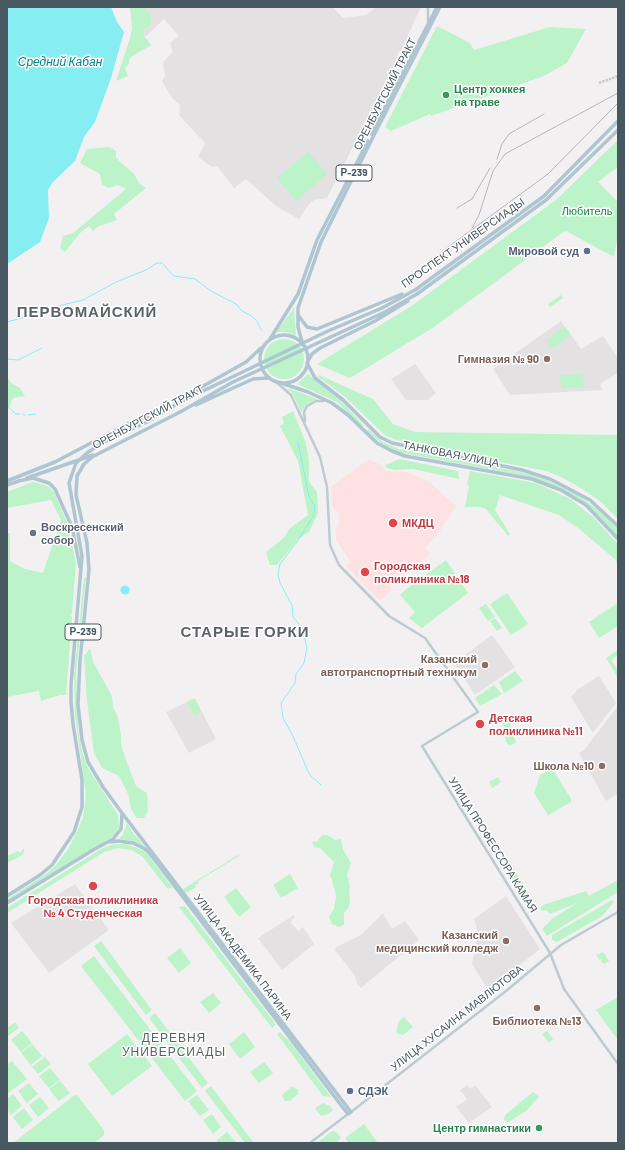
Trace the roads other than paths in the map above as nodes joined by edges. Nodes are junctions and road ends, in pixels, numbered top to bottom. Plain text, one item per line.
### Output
1 (428, 7) edge
2 (437, 7) edge
3 (440, 7) edge
4 (428, 24) junction
5 (618, 121) edge
6 (618, 130) edge
7 (415, 290) junction
8 (417, 294) junction
9 (297, 314) junction
10 (270, 339) junction
11 (263, 346) junction
12 (305, 347) junction
13 (307, 362) junction
14 (230, 376) joint
15 (269, 378) junction
16 (233, 382) joint
17 (276, 382) junction
18 (281, 383) junction
19 (180, 402) junction
20 (332, 403) junction
21 (165, 410) junction
22 (182, 411) junction
23 (368, 426) junction
24 (308, 430) junction
25 (364, 430) junction
26 (101, 452) junction
27 (7, 481) edge
28 (18, 481) junction
29 (7, 485) edge
30 (618, 526) edge
31 (618, 539) edge
32 (81, 580) junction
33 (122, 813) junction
34 (108, 842) junction
35 (7, 896) edge
36 (7, 903) edge
37 (618, 912) edge
38 (550, 953) junction
39 (269, 1008) junction
40 (618, 1064) edge
41 (350, 1113) junction
42 (310, 1143) edge

1 - 4 street
2 - 4 main road, ОРЕНБУРГСКИЙ ТРАКТ / Р-239
3 - 9 main road, ОРЕНБУРГСКИЙ ТРАКТ / Р-239
4 - 10 main road, ОРЕНБУРГСКИЙ ТРАКТ / Р-239
5 - 7 main road, ПРОСПЕКТ УНИВЕРСИАДЫ
6 - 8 main road, ПРОСПЕКТ УНИВЕРСИАДЫ
7 - 9 main road
7 - 14 main road, ПРОСПЕКТ УНИВЕРСИАДЫ
8 - 13 main road
8 - 16 main road, ПРОСПЕКТ УНИВЕРСИАДЫ
9 - 12 main road, ОРЕНБУРГСКИЙ ТРАКТ / Р-239
10 - 11 main road, Р-239
10 - 12 main road
11 - 15 main road
11 - 19 main road, Р-239
12 - 13 main road, Р-239
13 - 18 main road
13 - 23 main road, ТАНКОВАЯ УЛИЦА
14 - 19 main road, ОРЕНБУРГСКИЙ ТРАКТ
15 - 17 main road
15 - 22 main road, Р-239
16 - 22 main road, ОРЕНБУРГСКИЙ ТРАКТ
17 - 18 main road
17 - 24 street
18 - 20 main road, ТАНКОВАЯ УЛИЦА
19 - 21 main road, ОРЕНБУРГСКИЙ ТРАКТ
20 - 24 street
20 - 25 main road, ТАНКОВАЯ УЛИЦА
21 - 27 main road
21 - 32 main road, ОРЕНБУРГСКИЙ ТРАКТ / Р-239
22 - 26 main road, ОРЕНБУРГСКИЙ ТРАКТ / Р-239
23 - 25 main road
23 - 30 main road, ТАНКОВАЯ УЛИЦА
24 - 38 street, УЛИЦА ПРОФЕССОРА КАМАЯ
25 - 31 main road, ТАНКОВАЯ УЛИЦА
26 - 28 main road
26 - 33 main road, ОРЕНБУРГСКИЙ ТРАКТ / Р-239
28 - 29 main road
28 - 32 main road, ОРЕНБУРГСКИЙ ТРАКТ
32 - 35 main road, ОРЕНБУРГСКИЙ ТРАКТ / Р-239
33 - 34 main road
33 - 39 main road, УЛИЦА АКАДЕМИКА ПАРИНА
34 - 36 main road
34 - 39 main road, УЛИЦА АКАДЕМИКА ПАРИНА
37 - 38 street, УЛИЦА ХУСАИНА МАВЛЮТОВА
38 - 40 street, УЛИЦА ПРОФЕССОРА КАМАЯ
38 - 41 street, УЛИЦА ХУСАИНА МАВЛЮТОВА
39 - 41 main road, УЛИЦА АКАДЕМИКА ПАРИНА
41 - 42 street, УЛИЦА ХУСАИНА МАВЛЮТОВА

